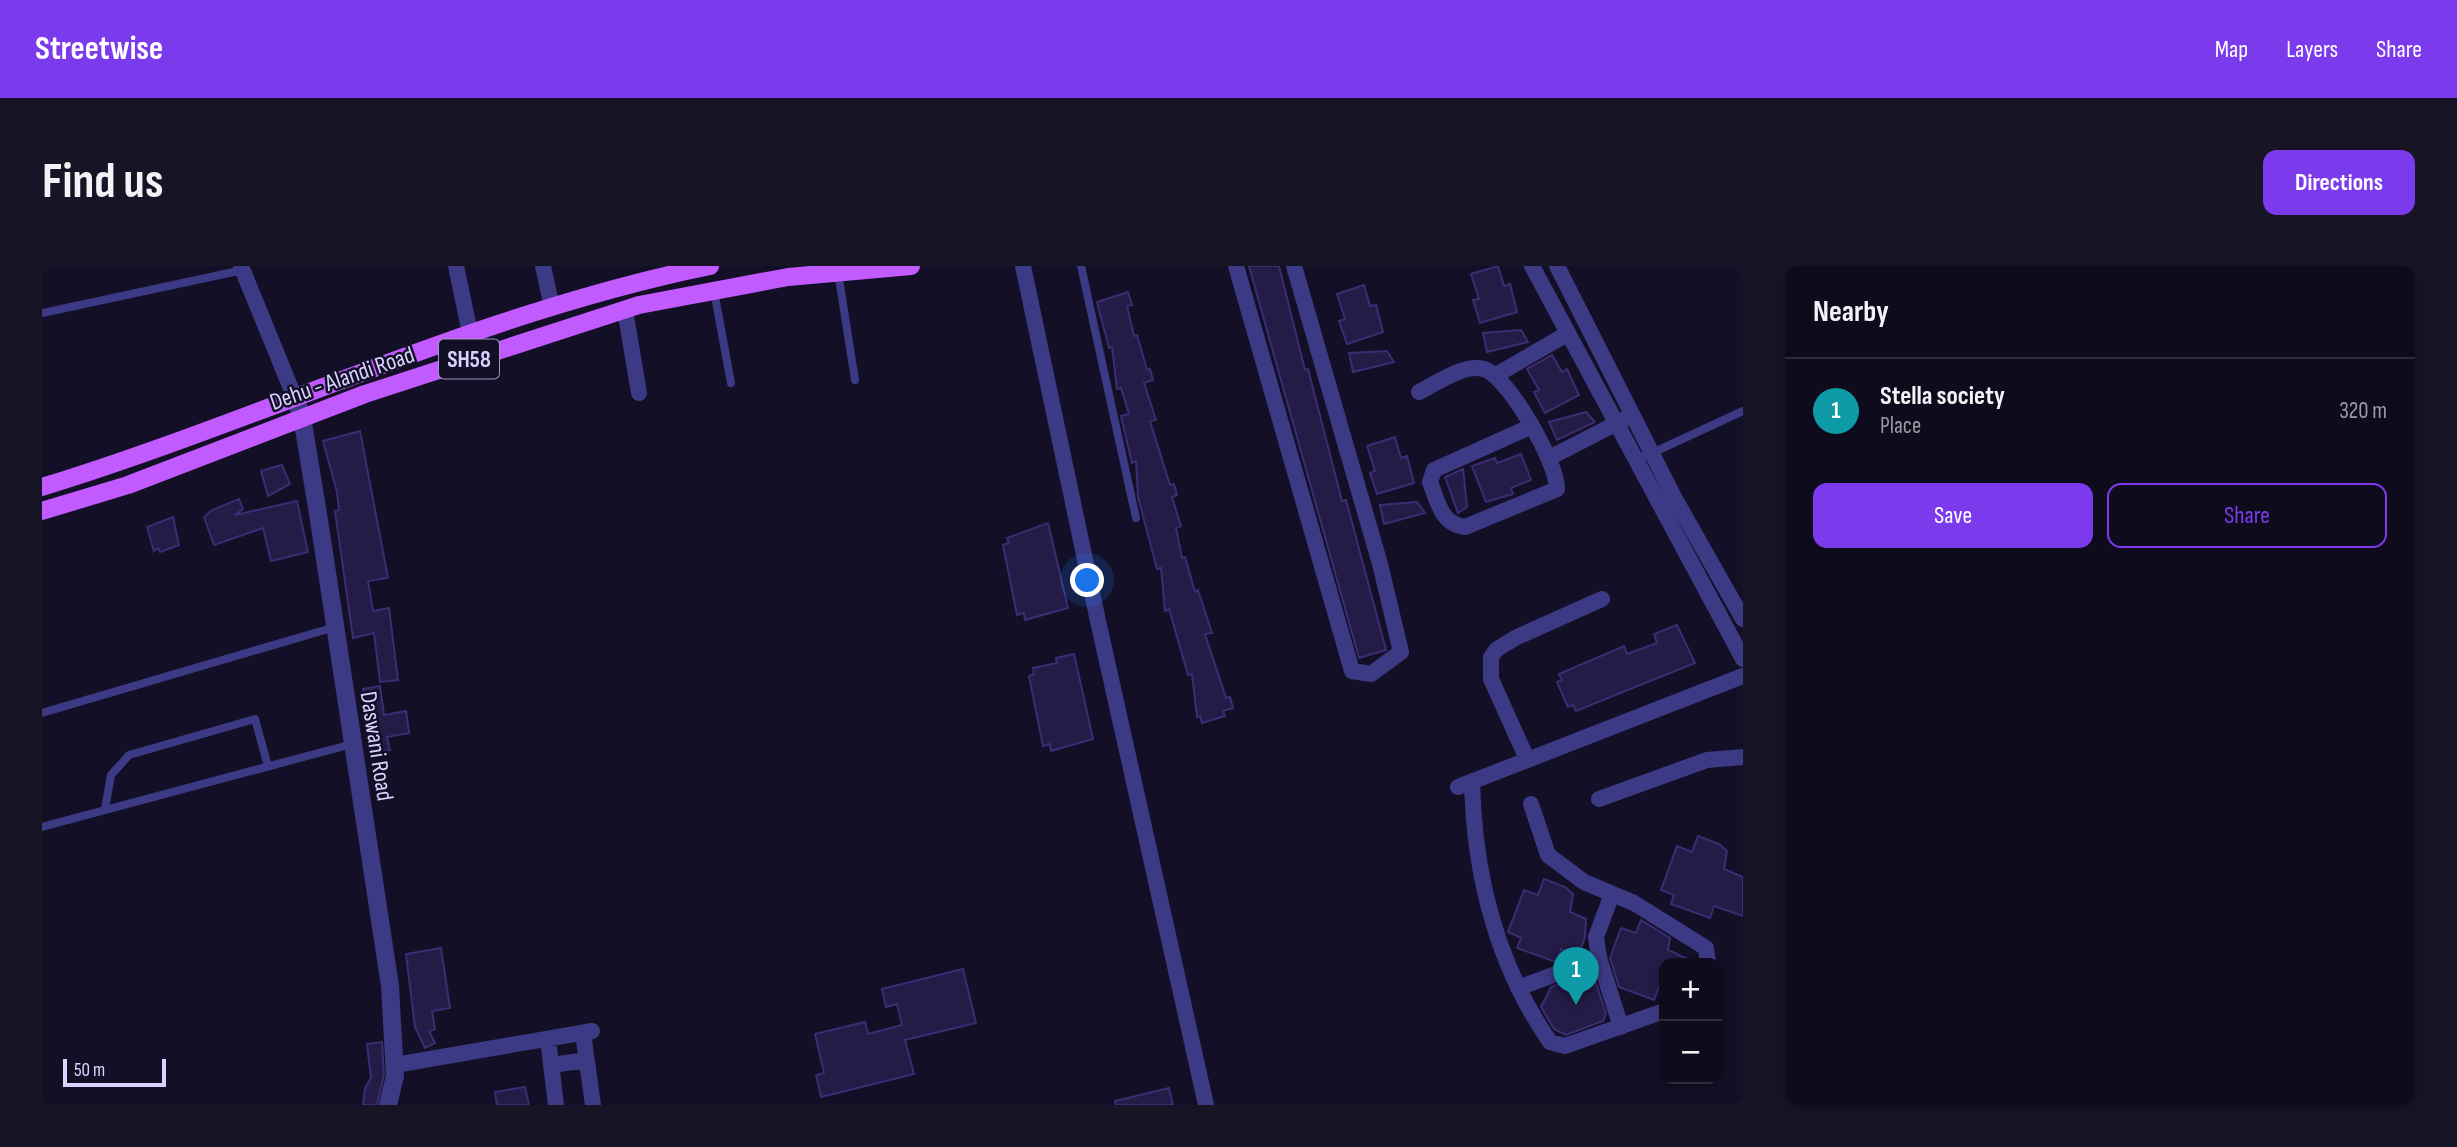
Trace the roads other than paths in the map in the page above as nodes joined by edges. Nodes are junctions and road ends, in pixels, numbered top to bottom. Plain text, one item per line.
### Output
1 (456, 266) edge
2 (543, 266) edge
3 (710, 266) edge
4 (911, 266) edge
5 (1023, 266) edge
6 (1081, 266) edge
7 (1236, 266) edge
8 (1294, 266) edge
9 (1532, 266) edge
10 (1557, 266) edge
11 (242, 268) edge
12 (838, 272) junction
13 (714, 289) junction
14 (552, 307) junction
15 (625, 310) junction
16 (42, 313) edge
17 (470, 333) junction
18 (1567, 334) junction
19 (1496, 375) junction
20 (855, 380) dead end
21 (731, 383) dead end
22 (1419, 392) dead end
23 (639, 393) dead end
24 (294, 396) junction
25 (1743, 411) edge
26 (1632, 415) junction
27 (302, 416) junction
28 (1617, 422) junction
29 (1530, 427) junction
30 (1645, 456) junction
31 (1549, 458) junction
32 (42, 487) edge
33 (42, 512) edge
34 (1136, 518) dead end
35 (1602, 599) dead end
36 (1743, 619) edge
37 (335, 627) junction
38 (1743, 659) edge
39 (1743, 676) edge
40 (42, 713) edge
41 (352, 744) junction
42 (1743, 757) edge
43 (1527, 759) junction
44 (268, 766) junction
45 (1599, 799) dead end
46 (1531, 804) dead end
47 (105, 810) junction
48 (42, 827) edge
49 (1612, 894) junction
50 (1599, 957) junction
51 (1707, 958) edge
52 (1517, 988) junction
53 (1659, 1013) edge
54 (1621, 1027) junction
55 (548, 1039) junction
56 (586, 1060) junction
57 (395, 1065) junction
58 (552, 1065) junction
59 (388, 1105) edge
60 (556, 1105) edge
61 (593, 1105) edge
62 (1206, 1105) edge

1 - 17 street
2 - 14 street
3 - 14 main road, Dehu - Alandi Road / SH58
4 - 12 main road, Dehu - Alandi Road / SH58
5 - 62 street
6 - 34 lane
7 - 8 street
9 - 18 street
10 - 26 street
11 - 16 lane
11 - 24 street
12 - 13 main road, Dehu - Alandi Road / SH58
12 - 20 lane
13 - 15 main road, Dehu - Alandi Road / SH58
13 - 21 lane
14 - 17 main road, Dehu - Alandi Road / SH58
15 - 23 street
15 - 27 main road, Dehu - Alandi Road / SH58
17 - 24 main road, Dehu - Alandi Road / SH58
18 - 19 street
18 - 28 street
19 - 22 street
19 - 29 street
24 - 27 street, Daswani Road
24 - 32 main road, Dehu - Alandi Road / SH58
25 - 30 lane
26 - 28 street
26 - 30 street
27 - 33 main road, Dehu - Alandi Road / SH58
27 - 37 street, Daswani Road
28 - 30 street
28 - 31 street
29 - 31 street
29 - 31 street
30 - 36 street
30 - 38 street
35 - 43 street
37 - 40 lane
37 - 41 street, Daswani Road
39 - 43 street
41 - 44 lane
41 - 57 street, Daswani Road
42 - 45 street
43 - 52 street
44 - 47 lane
44 - 47 lane
46 - 49 street
47 - 48 lane
49 - 50 street
49 - 51 street
50 - 52 street
50 - 54 street
52 - 54 street
53 - 54 street
55 - 56 street
55 - 57 street
55 - 58 street
56 - 58 street
56 - 61 street
57 - 59 street, Daswani Road
58 - 60 street

